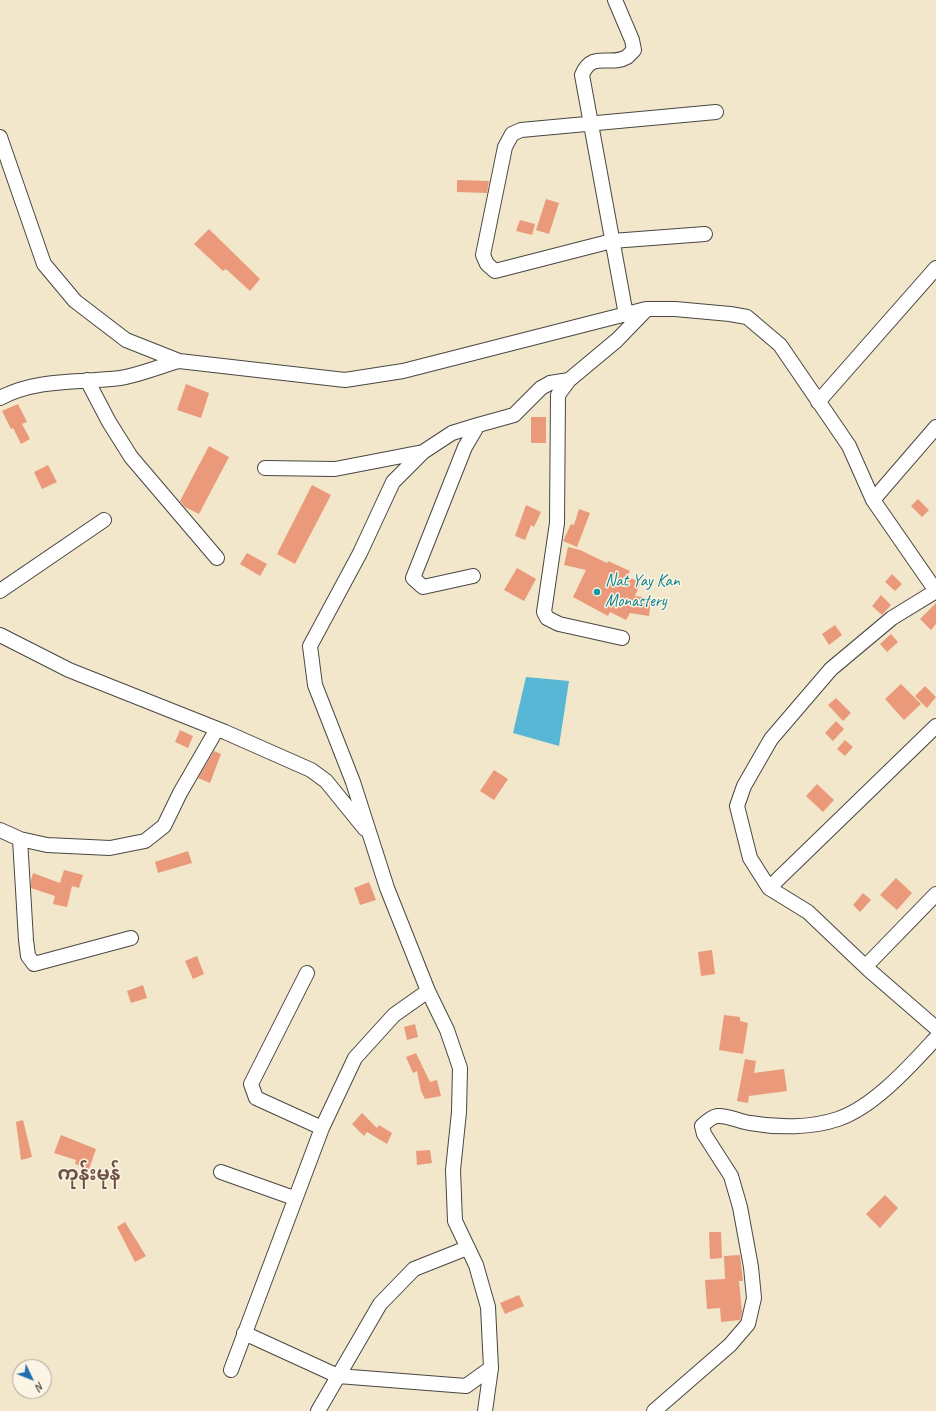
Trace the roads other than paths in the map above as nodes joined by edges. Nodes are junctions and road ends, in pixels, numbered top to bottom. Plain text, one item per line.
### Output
1 (615, 0) edge
2 (716, 112) dead end
3 (590, 123) junction
4 (1, 145) edge
5 (706, 234) dead end
6 (612, 241) junction
7 (936, 268) edge
8 (646, 309) junction
9 (626, 315) junction
10 (179, 361) junction
11 (87, 380) junction
12 (569, 380) junction
13 (0, 398) edge
14 (818, 402) junction
15 (478, 425) junction
16 (936, 427) edge
17 (423, 452) junction
18 (265, 468) dead end
19 (873, 500) junction
20 (104, 520) dead end
21 (217, 558) dead end
22 (473, 576) dead end
23 (0, 591) edge
24 (936, 591) edge
25 (0, 635) edge
26 (622, 638) dead end
27 (936, 726) edge
28 (217, 729) junction
29 (0, 830) edge
30 (369, 833) junction
31 (20, 839) junction
32 (769, 888) junction
33 (936, 894) edge
34 (131, 938) dead end
35 (866, 966) junction
36 (307, 973) dead end
37 (428, 991) junction
38 (936, 1028) edge
39 (936, 1038) edge
40 (322, 1128) junction
41 (221, 1172) dead end
42 (294, 1198) junction
43 (467, 1248) junction
44 (244, 1333) junction
45 (492, 1368) junction
46 (231, 1370) dead end
47 (338, 1376) junction
48 (318, 1411) edge
49 (485, 1411) edge
50 (654, 1411) edge

1 - 3 street
2 - 3 street
3 - 6 street
3 - 6 street
4 - 10 street
5 - 6 street
6 - 9 street
7 - 14 street
8 - 9 street
8 - 12 street
8 - 14 street
9 - 10 street
10 - 11 street
11 - 13 street
11 - 21 street
12 - 15 street
12 - 26 street
14 - 19 street
15 - 17 street
15 - 22 street
16 - 19 street
17 - 18 street
17 - 30 street
19 - 24 street
20 - 23 street
24 - 32 street
25 - 28 street
27 - 32 street
28 - 30 street
28 - 31 street
29 - 31 street
30 - 37 street
31 - 34 street
32 - 35 street
33 - 35 street
35 - 38 street
36 - 40 street
37 - 40 street
37 - 43 street
39 - 50 street
40 - 42 street
41 - 42 street
42 - 44 street
43 - 45 street
43 - 47 street
44 - 46 street
44 - 47 street
45 - 47 street
45 - 49 street
47 - 48 street

